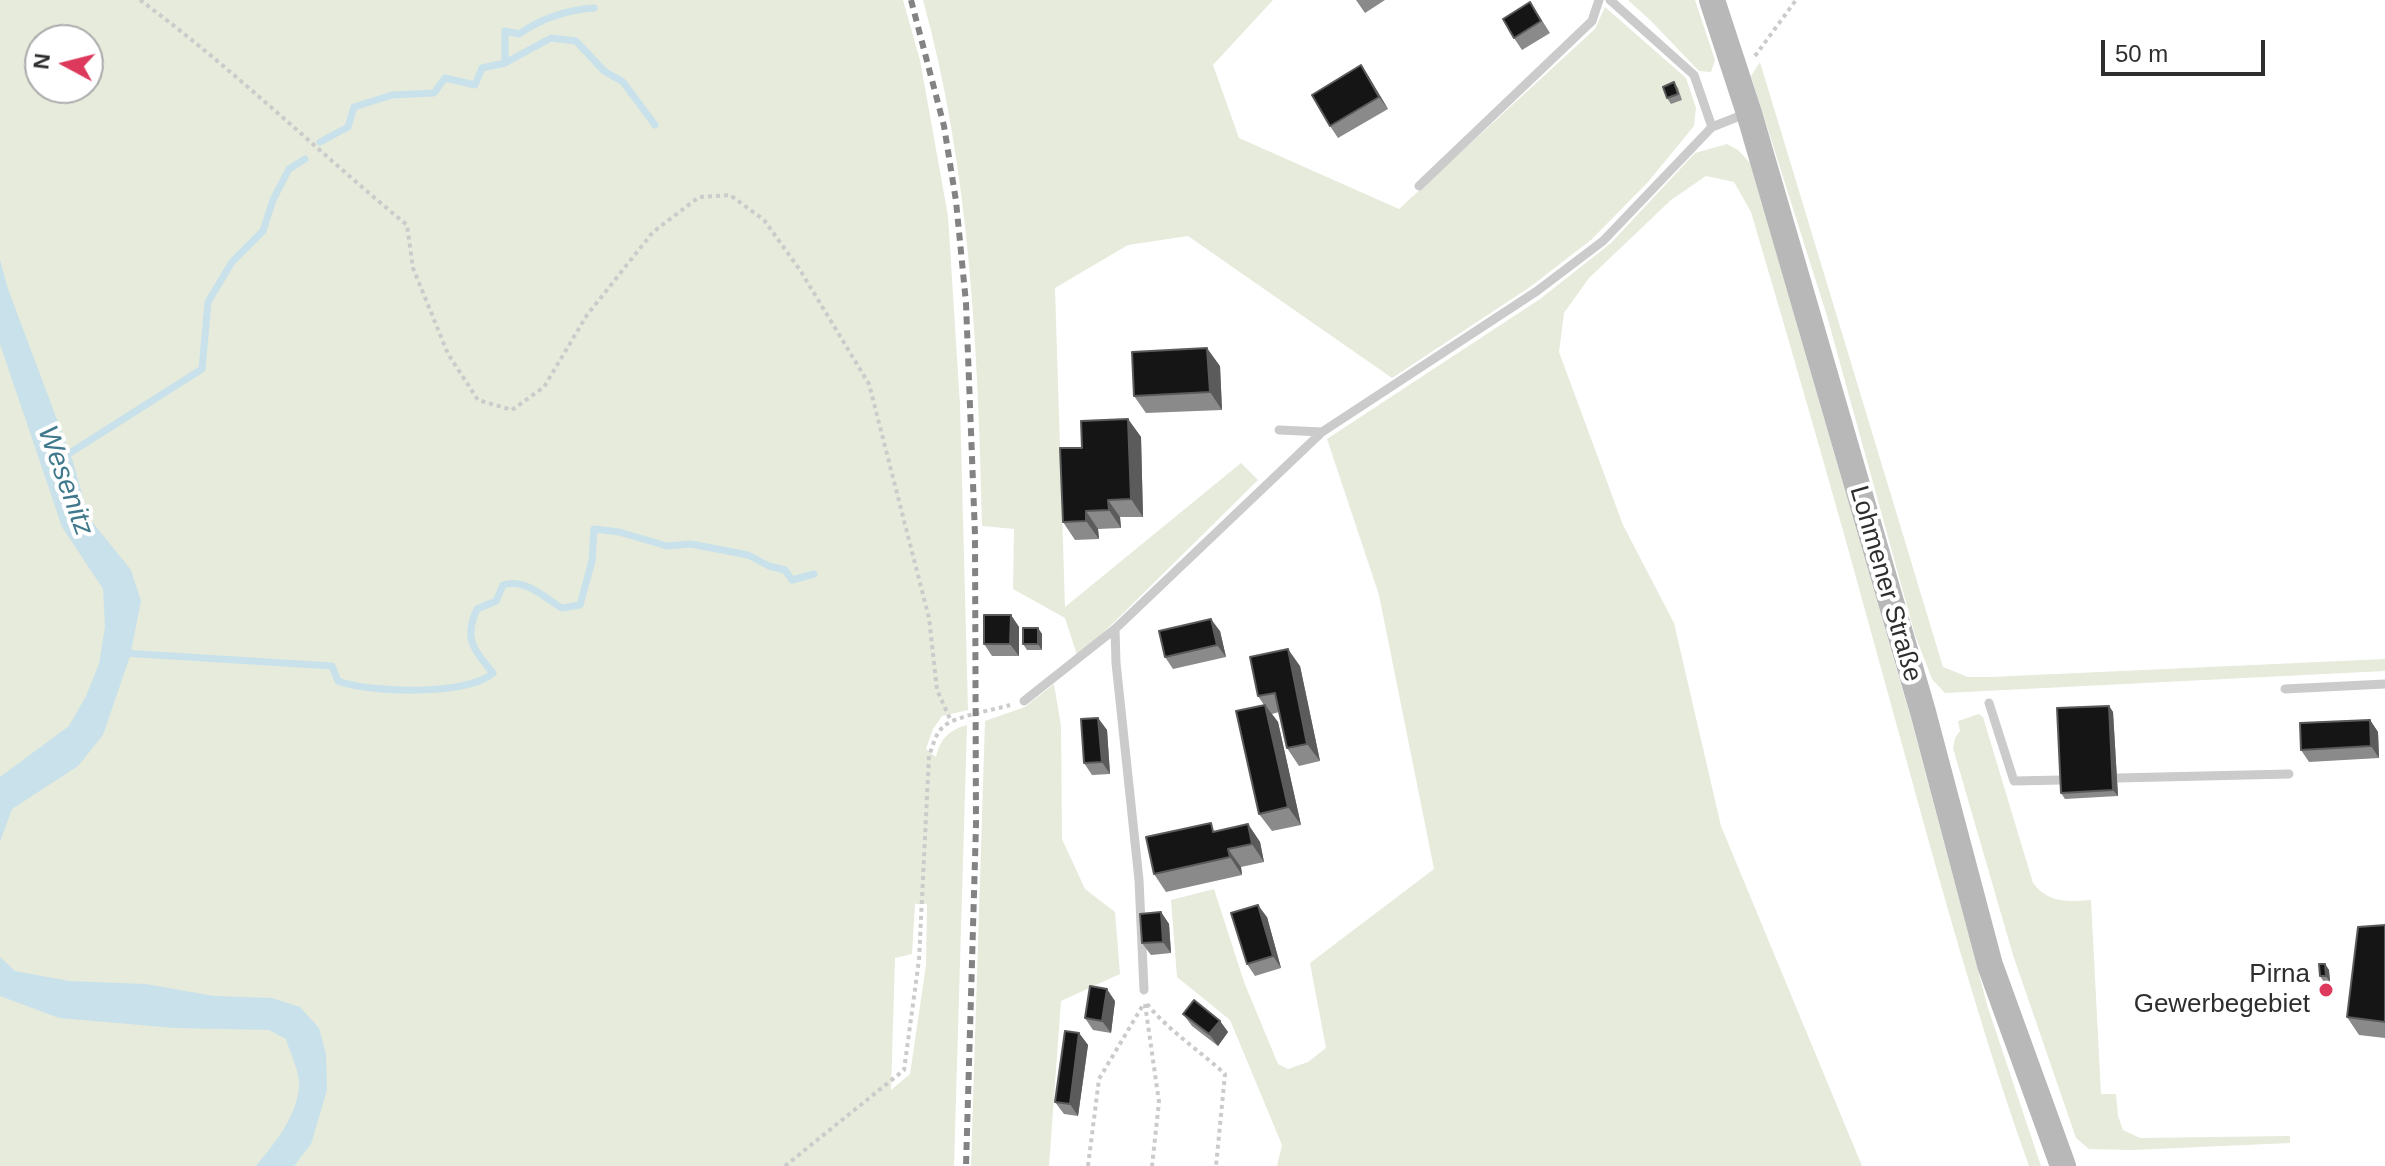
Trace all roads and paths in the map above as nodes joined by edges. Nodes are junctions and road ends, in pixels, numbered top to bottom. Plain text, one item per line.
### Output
1 (140, 0) edge
2 (1599, 0) edge
3 (1610, 0) edge
4 (1712, 0) edge
5 (1796, 0) edge
6 (1738, 80) junction
7 (1749, 113) junction
8 (1712, 127) junction
9 (1419, 186) dead end
10 (1279, 430) dead end
11 (1322, 432) junction
12 (1115, 629) junction
13 (2385, 684) edge
14 (2285, 689) dead end
15 (1024, 701) joint
16 (1989, 703) dead end
17 (951, 721) junction
18 (2289, 774) dead end
19 (2118, 778) dead end
20 (2062, 780) edge
21 (1144, 990) dead end
22 (1145, 1002) junction
23 (785, 1166) edge
24 (1088, 1166) edge
25 (1152, 1166) edge
26 (1216, 1166) edge
27 (2063, 1166) edge

1 - 17 path
2 - 9 lane
3 - 8 lane
4 - 6 main road, Lohmener Straße
5 - 6 path
6 - 7 main road, Lohmener Straße
7 - 8 lane
7 - 27 main road, Lohmener Straße
8 - 11 lane
10 - 11 lane
11 - 12 lane
12 - 15 lane
12 - 21 lane
13 - 14 lane
15 - 17 path
16 - 20 lane
17 - 23 path
18 - 19 lane
22 - 24 path
22 - 25 path
22 - 26 path

